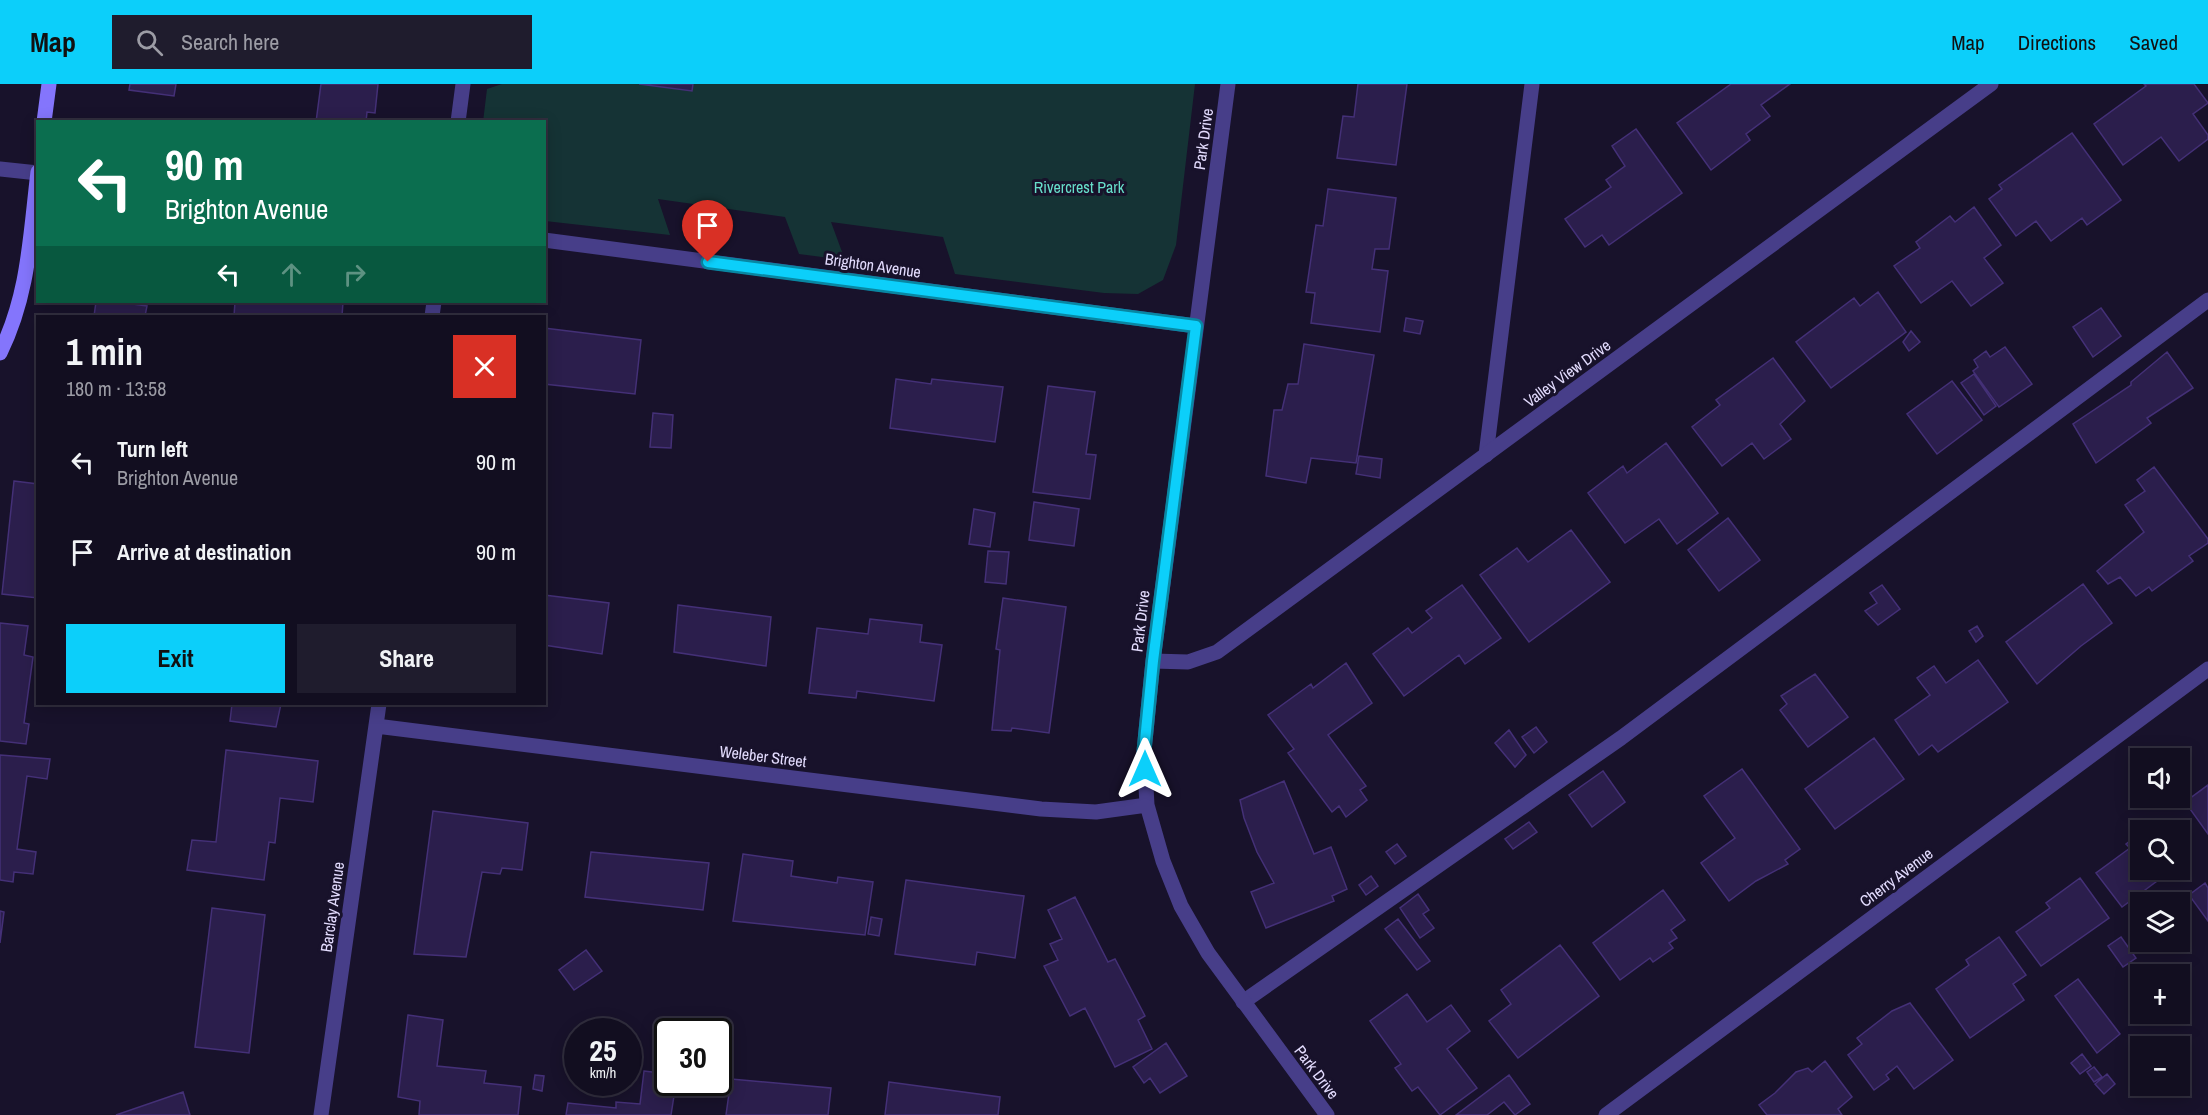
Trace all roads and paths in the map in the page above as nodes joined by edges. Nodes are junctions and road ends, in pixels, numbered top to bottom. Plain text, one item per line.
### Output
1 (49, 84) edge
2 (463, 84) edge
3 (1228, 84) edge
4 (1532, 84) edge
5 (1991, 84) edge
6 (44, 120) edge
7 (458, 120) edge
8 (0, 169) edge
9 (36, 173) edge
10 (36, 181) edge
11 (546, 240) edge
12 (2208, 300) edge
13 (1196, 326) junction
14 (0, 353) edge
15 (1486, 455) junction
16 (1153, 661) junction
17 (2208, 669) edge
18 (379, 705) edge
19 (376, 726) junction
20 (1147, 805) junction
21 (1243, 1002) junction
22 (321, 1115) edge
23 (1327, 1115) edge
24 (1606, 1115) edge

1 - 6 street
2 - 7 street
3 - 13 street, Park Drive
4 - 15 street
5 - 15 street, Valley View Drive
8 - 9 street
10 - 14 street
11 - 13 street, Brighton Avenue
12 - 21 street
13 - 16 street, Park Drive
15 - 16 street, Valley View Drive
16 - 20 street, Park Drive
17 - 24 street, Cherry Avenue
18 - 19 street, Barclay Avenue
19 - 20 street, Weleber Street
19 - 22 street, Barclay Avenue
20 - 21 street, Park Drive
21 - 23 street, Park Drive

